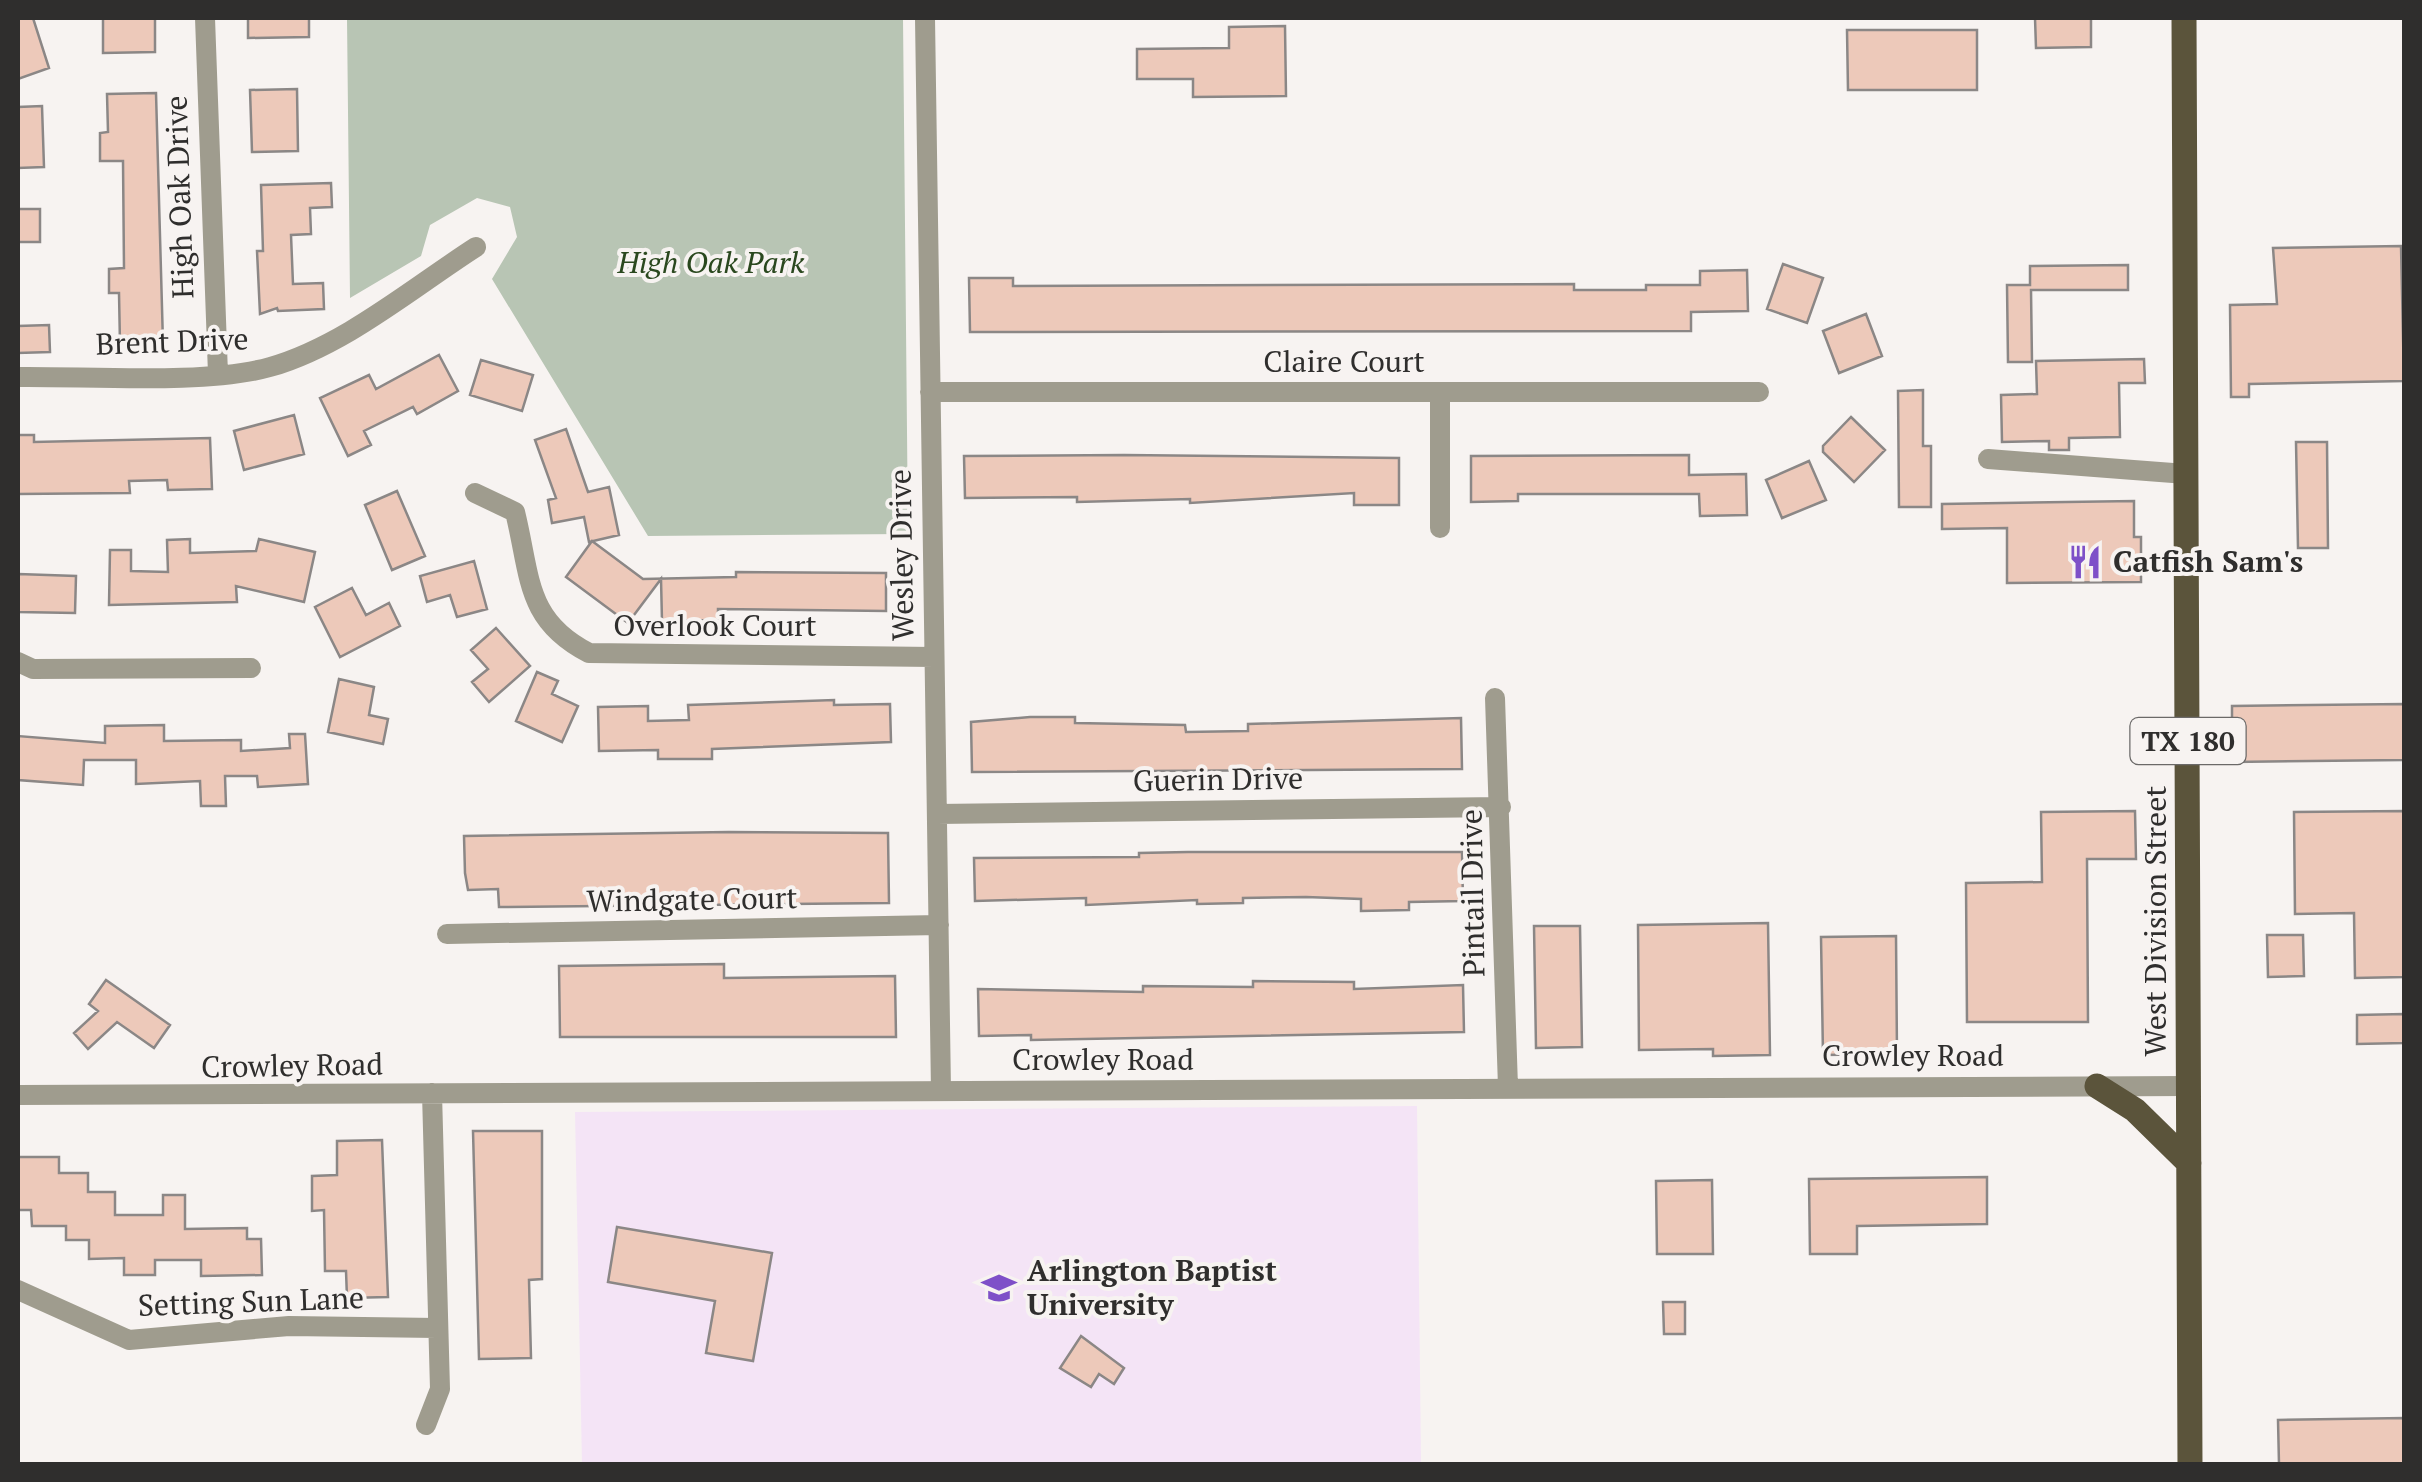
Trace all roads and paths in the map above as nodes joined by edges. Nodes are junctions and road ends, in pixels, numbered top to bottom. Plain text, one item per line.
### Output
1 (205, 18) edge
2 (924, 18) edge
3 (2184, 18) edge
4 (476, 247) dead end
5 (218, 374) junction
6 (18, 377) edge
7 (930, 392) junction
8 (1440, 392) junction
9 (1759, 392) dead end
10 (1988, 459) dead end
11 (2186, 474) junction
12 (475, 493) dead end
13 (1440, 528) dead end
14 (934, 656) junction
15 (18, 662) edge
16 (251, 668) dead end
17 (1495, 698) dead end
18 (1501, 807) junction
19 (937, 814) junction
20 (938, 925) junction
21 (447, 934) dead end
22 (2096, 1086) junction
23 (2188, 1086) junction
24 (1508, 1087) junction
25 (941, 1091) junction
26 (18, 1094) edge
27 (432, 1094) junction
28 (2188, 1162) junction
29 (18, 1290) edge
30 (438, 1328) junction
31 (426, 1425) dead end
32 (2190, 1464) edge

1 - 5 street, High Oak Drive
2 - 7 street, Wesley Drive
3 - 11 main road, West Division Street / TX 180
4 - 5 street, Brent Drive
5 - 6 street, Brent Drive
7 - 8 street, Claire Court
7 - 14 street, Wesley Drive
8 - 9 street, Claire Court
8 - 13 street
10 - 11 street
11 - 23 main road, West Division Street / TX 180
12 - 14 street, Overlook Court
14 - 19 street, Wesley Drive
15 - 16 street
17 - 18 street, Pintail Drive
18 - 19 street, Guerin Drive
18 - 24 street, Pintail Drive
19 - 20 street, Wesley Drive
20 - 21 street, Windgate Court
20 - 25 street, Wesley Drive
22 - 23 street, Crowley Road
22 - 24 street, Crowley Road
22 - 28 main road
23 - 28 main road, West Division Street / TX 180
24 - 25 street, Crowley Road
25 - 27 street, Crowley Road
26 - 27 street, Crowley Road
27 - 30 street
28 - 32 main road, West Division Street / TX 180
29 - 30 street, Setting Sun Lane
30 - 31 street

